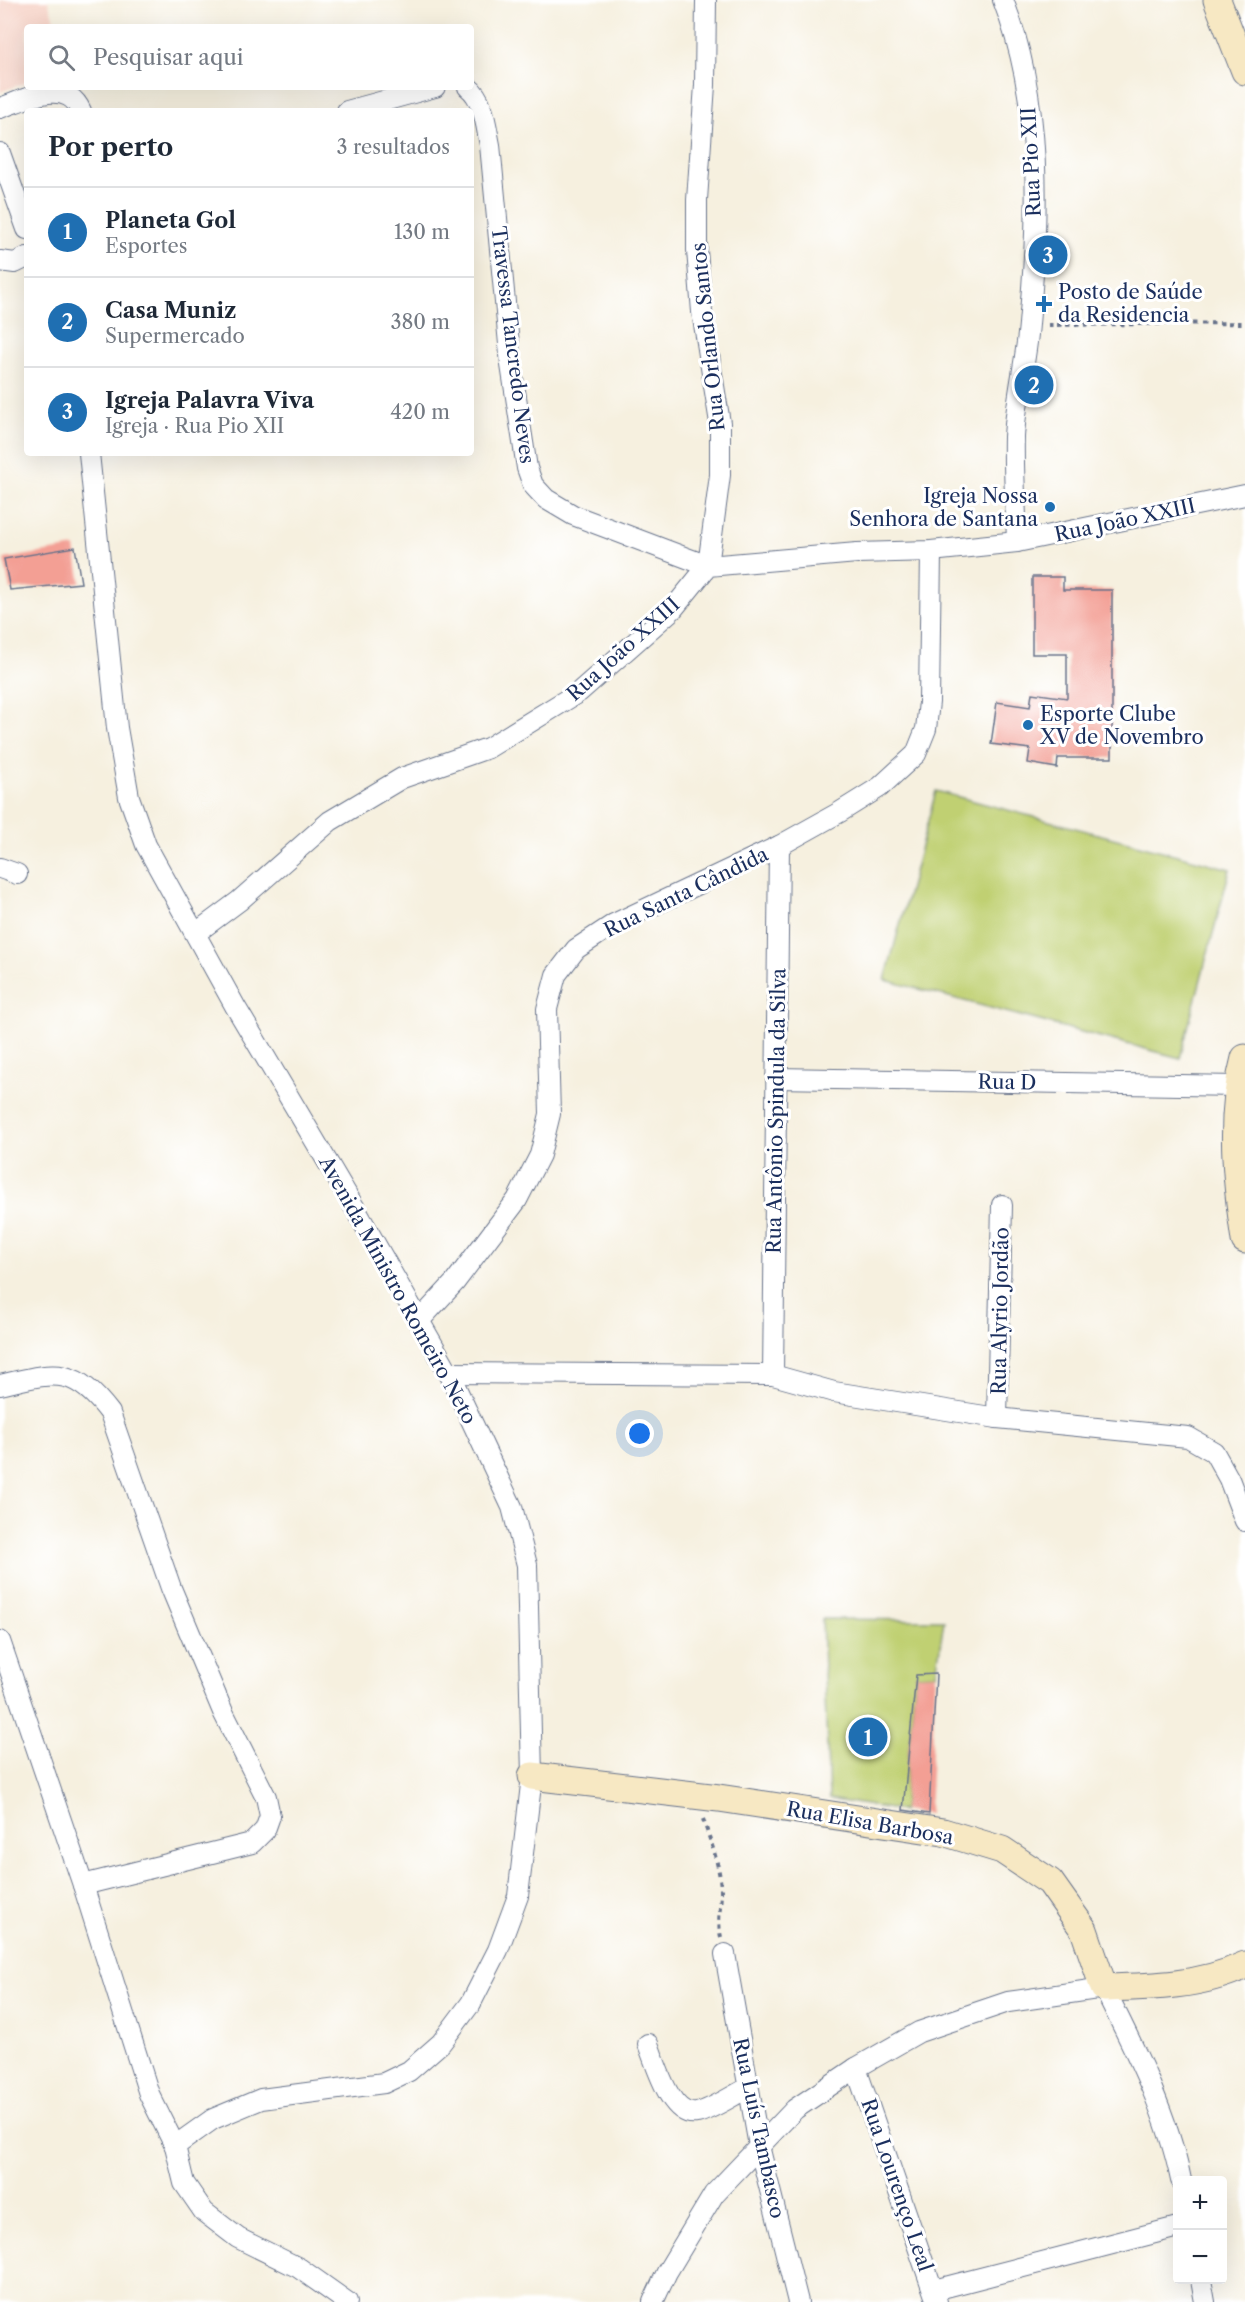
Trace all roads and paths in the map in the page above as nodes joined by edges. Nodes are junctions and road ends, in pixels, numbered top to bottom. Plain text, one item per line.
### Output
1 (706, 0) edge
2 (1004, 0) edge
3 (1217, 0) edge
4 (1244, 65) edge
5 (424, 90) edge
6 (472, 90) edge
7 (0, 108) edge
8 (80, 108) edge
9 (357, 108) edge
10 (0, 153) edge
11 (24, 221) edge
12 (24, 258) edge
13 (0, 261) edge
14 (1245, 323) edge
15 (1029, 326) junction
16 (89, 456) edge
17 (1245, 495) edge
18 (1017, 542) junction
19 (931, 551) junction
20 (708, 566) junction
21 (779, 846) junction
22 (196, 933) junction
23 (1245, 1058) edge
24 (776, 1078) junction
25 (1237, 1086) junction
26 (1002, 1204) dead end
27 (1245, 1240) edge
28 (419, 1322) junction
29 (449, 1373) junction
30 (773, 1376) junction
31 (0, 1385) edge
32 (997, 1418) junction
33 (1245, 1521) edge
34 (0, 1641) edge
35 (532, 1776) junction
36 (694, 1795) junction
37 (83, 1885) junction
38 (725, 1954) joint
39 (1245, 1965) edge
40 (1104, 1988) junction
41 (648, 2044) dead end
42 (856, 2068) junction
43 (748, 2088) junction
44 (175, 2146) junction
45 (759, 2146) junction
46 (1180, 2176) edge
47 (1173, 2228) edge
48 (1202, 2284) edge
49 (936, 2296) edge
50 (347, 2302) edge
51 (653, 2302) edge
52 (798, 2302) edge
53 (1205, 2302) edge

1 - 20 street, Rua Orlando Santos
2 - 15 street, Rua Pio XII
3 - 4 street
5 - 9 street
6 - 20 street, Travessa Tancredo Neves
7 - 8 street
10 - 11 street
12 - 13 street
14 - 15 path
15 - 18 street, Rua Pio XII
16 - 22 street, Avenida Ministro Romeiro Neto
17 - 18 street, Rua João XXIII
18 - 19 street, Rua João XXIII
19 - 20 street, Rua João XXIII
19 - 21 street, Rua Santa Cândida
20 - 22 street, Rua João XXIII
21 - 24 street, Rua Antônio Spindula da Silva
21 - 28 street, Rua Santa Cândida
22 - 28 street, Avenida Ministro Romeiro Neto
23 - 25 street
24 - 25 street, Rua D
24 - 30 street, Rua Antônio Spindula da Silva
25 - 27 street
26 - 32 street, Rua Alyrio Jordão
28 - 29 street, Avenida Ministro Romeiro Neto
29 - 30 street
29 - 35 street, Avenida Ministro Romeiro Neto
30 - 32 street
31 - 37 street
32 - 33 street
34 - 37 street
35 - 36 street, Rua Elisa Barbosa
35 - 44 street, Avenida Ministro Romeiro Neto
36 - 38 path
36 - 40 street, Rua Elisa Barbosa
37 - 44 street
38 - 43 street, Rua Luís Tambasco
39 - 40 street
40 - 42 street
40 - 46 street, Rua Elisa Barbosa
41 - 43 street
42 - 45 street
42 - 49 street, Rua Lourenço Leal
43 - 45 street, Rua Luís Tambasco
44 - 50 street
45 - 51 street
45 - 52 street, Rua Luís Tambasco
47 - 49 street
48 - 53 street

